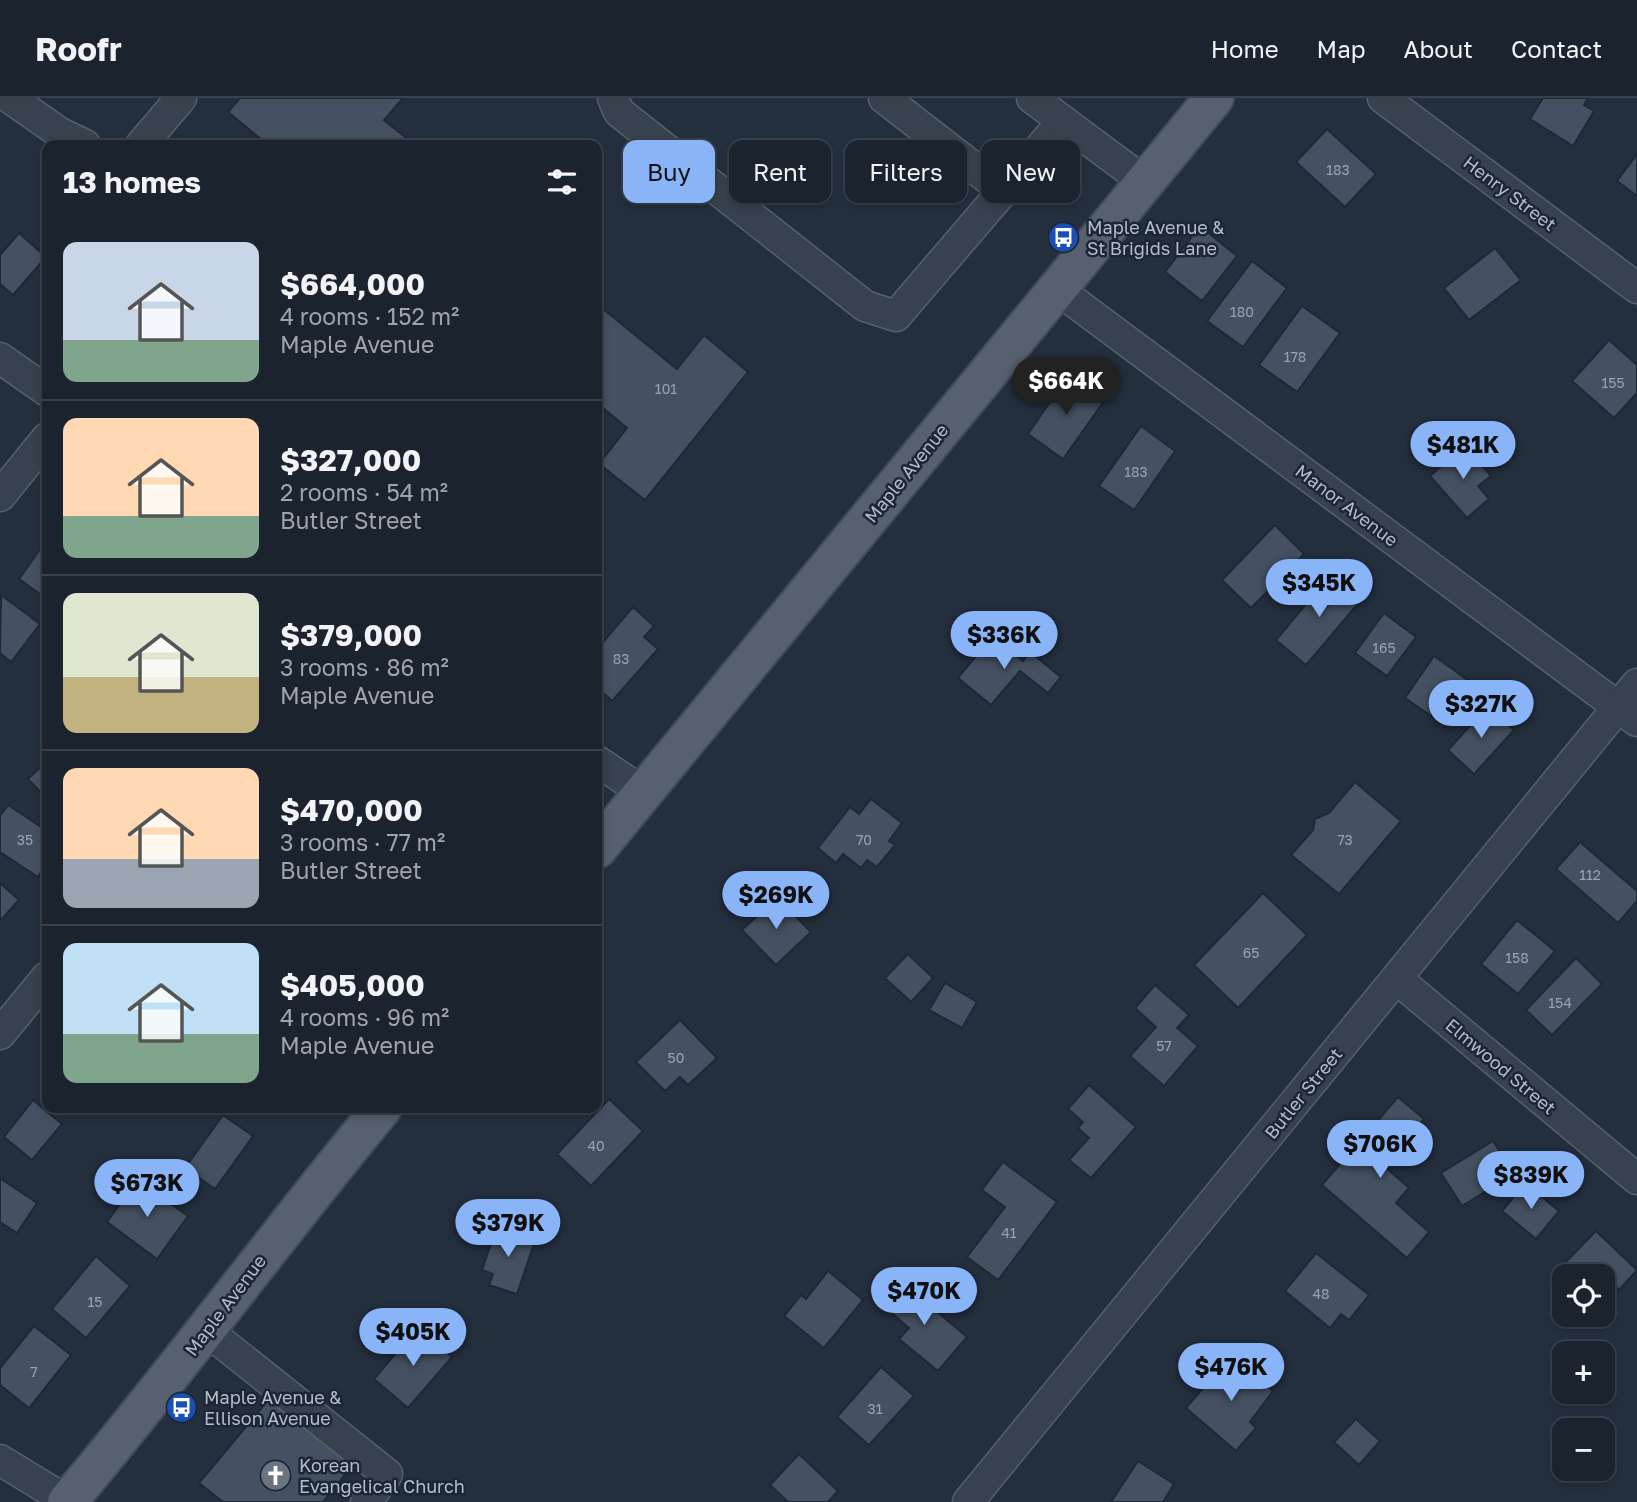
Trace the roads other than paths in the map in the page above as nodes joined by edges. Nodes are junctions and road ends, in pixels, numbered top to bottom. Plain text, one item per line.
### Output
1 (10, 98) edge
2 (181, 98) edge
3 (614, 98) edge
4 (884, 98) edge
5 (1032, 98) edge
6 (1214, 98) edge
7 (1384, 98) edge
8 (1063, 121) junction
9 (75, 140) edge
10 (146, 140) edge
11 (1047, 140) edge
12 (981, 173) edge
13 (1145, 182) junction
14 (994, 203) edge
15 (1637, 288) edge
16 (1057, 289) junction
17 (0, 358) edge
18 (42, 387) edge
19 (42, 444) edge
20 (0, 496) edge
21 (1637, 684) edge
22 (1628, 714) edge
23 (602, 764) edge
24 (643, 792) junction
25 (602, 843) edge
26 (1397, 979) junction
27 (42, 983) edge
28 (0, 1034) edge
29 (378, 1113) edge
30 (1637, 1180) edge
31 (206, 1330) junction
32 (0, 1460) edge
33 (68, 1502) edge
34 (366, 1502) edge
35 (968, 1502) edge

1 - 9 street
2 - 10 street
3 - 14 street
4 - 12 street
5 - 8 street
6 - 13 main road, Maple Avenue
7 - 15 street, Henry Street
8 - 11 street
8 - 13 street
13 - 16 main road, Maple Avenue
16 - 22 street, Manor Avenue
16 - 24 main road, Maple Avenue
17 - 18 street
19 - 20 street
21 - 22 street, Butler Street
22 - 26 street, Butler Street
23 - 24 street
24 - 25 main road, Maple Avenue
26 - 30 street, Elmwood Street
26 - 35 street, Butler Street
27 - 28 street
29 - 31 main road, Maple Avenue
31 - 33 main road, Maple Avenue
31 - 34 street
32 - 33 street

